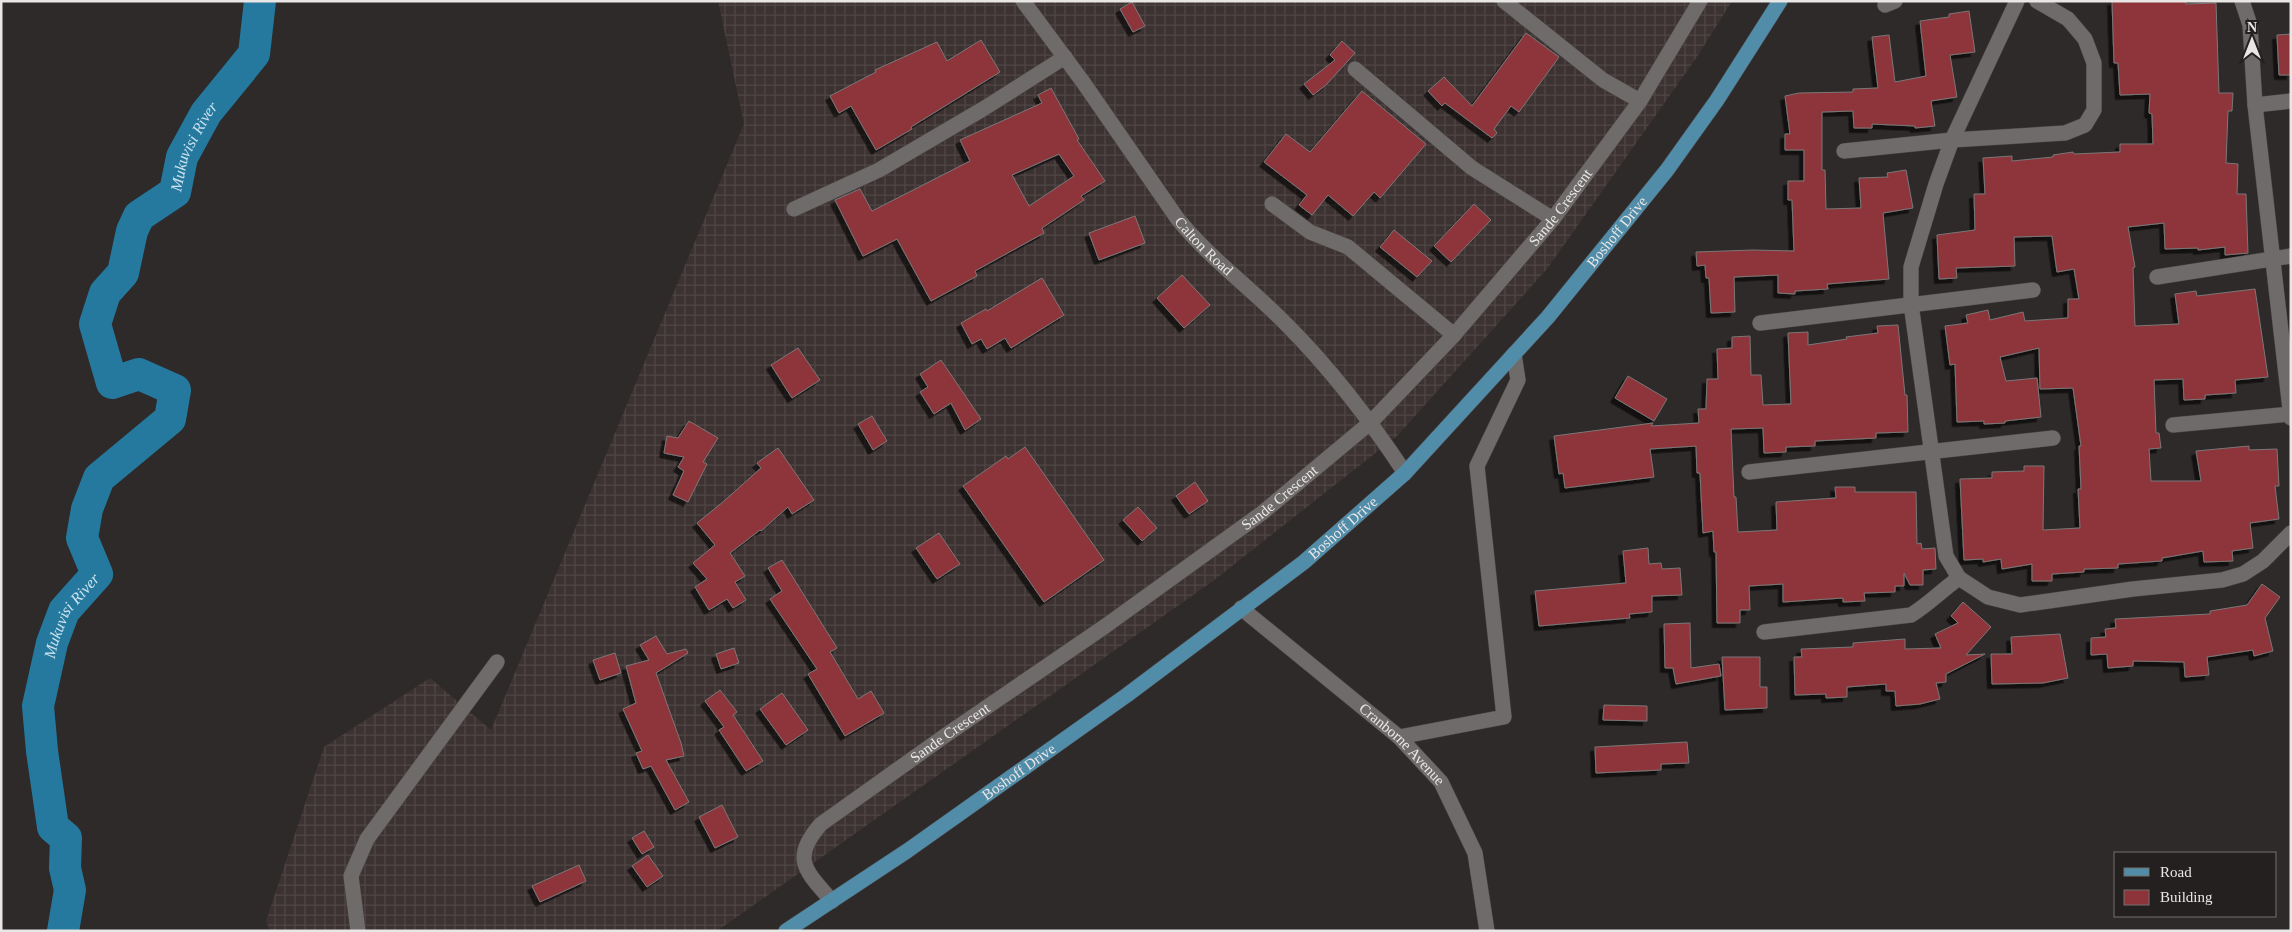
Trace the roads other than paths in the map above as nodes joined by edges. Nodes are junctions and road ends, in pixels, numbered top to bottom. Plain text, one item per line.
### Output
1 (1023, 1) edge
2 (1504, 1) edge
3 (1700, 1) edge
4 (1780, 1) edge
5 (2017, 1) edge
6 (2037, 1) edge
7 (2242, 1) edge
8 (1065, 57) junction
9 (1355, 69) dead end
10 (1640, 101) junction
11 (2291, 101) edge
12 (2254, 105) junction
13 (1952, 140) junction
14 (1844, 151) dead end
15 (1272, 204) dead end
16 (794, 209) dead end
17 (1553, 219) junction
18 (2291, 256) edge
19 (2272, 258) junction
20 (2157, 277) dead end
21 (2033, 290) dead end
22 (1911, 304) junction
23 (1760, 323) dead end
24 (1454, 335) junction
25 (1514, 354) junction
26 (2291, 414) edge
27 (2291, 418) edge
28 (1371, 422) junction
29 (2173, 425) dead end
30 (2054, 438) dead end
31 (1931, 452) junction
32 (1749, 472) dead end
33 (1405, 473) junction
34 (2291, 532) edge
35 (1959, 578) junction
36 (1241, 608) junction
37 (1764, 632) dead end
38 (497, 662) dead end
39 (1398, 737) junction
40 (832, 901) junction
41 (358, 931) edge
42 (786, 931) edge
43 (1487, 931) edge

1 - 8 street, Calton Road
2 - 10 street
3 - 10 street, Sande Crescent
4 - 25 main road, Boshoff Drive
5 - 13 street
6 - 13 street
7 - 12 street
8 - 16 street
8 - 28 street, Calton Road
9 - 17 street
10 - 17 street, Sande Crescent
11 - 12 street
12 - 19 street
13 - 14 street
13 - 22 street
15 - 24 street
17 - 24 street, Sande Crescent
18 - 19 street
19 - 20 street
19 - 26 street
21 - 22 street
22 - 23 street
22 - 31 street
24 - 28 street, Sande Crescent
25 - 33 main road, Boshoff Drive
25 - 39 street
26 - 27 street
26 - 29 street
28 - 33 street, Calton Road
28 - 40 street, Sande Crescent
30 - 31 street
31 - 32 street
31 - 35 street
33 - 36 main road, Boshoff Drive
34 - 35 street
35 - 37 street
36 - 39 street, Cranborne Avenue
36 - 40 main road, Boshoff Drive
38 - 41 street
39 - 43 street, Cranborne Avenue
40 - 42 main road, Boshoff Drive

